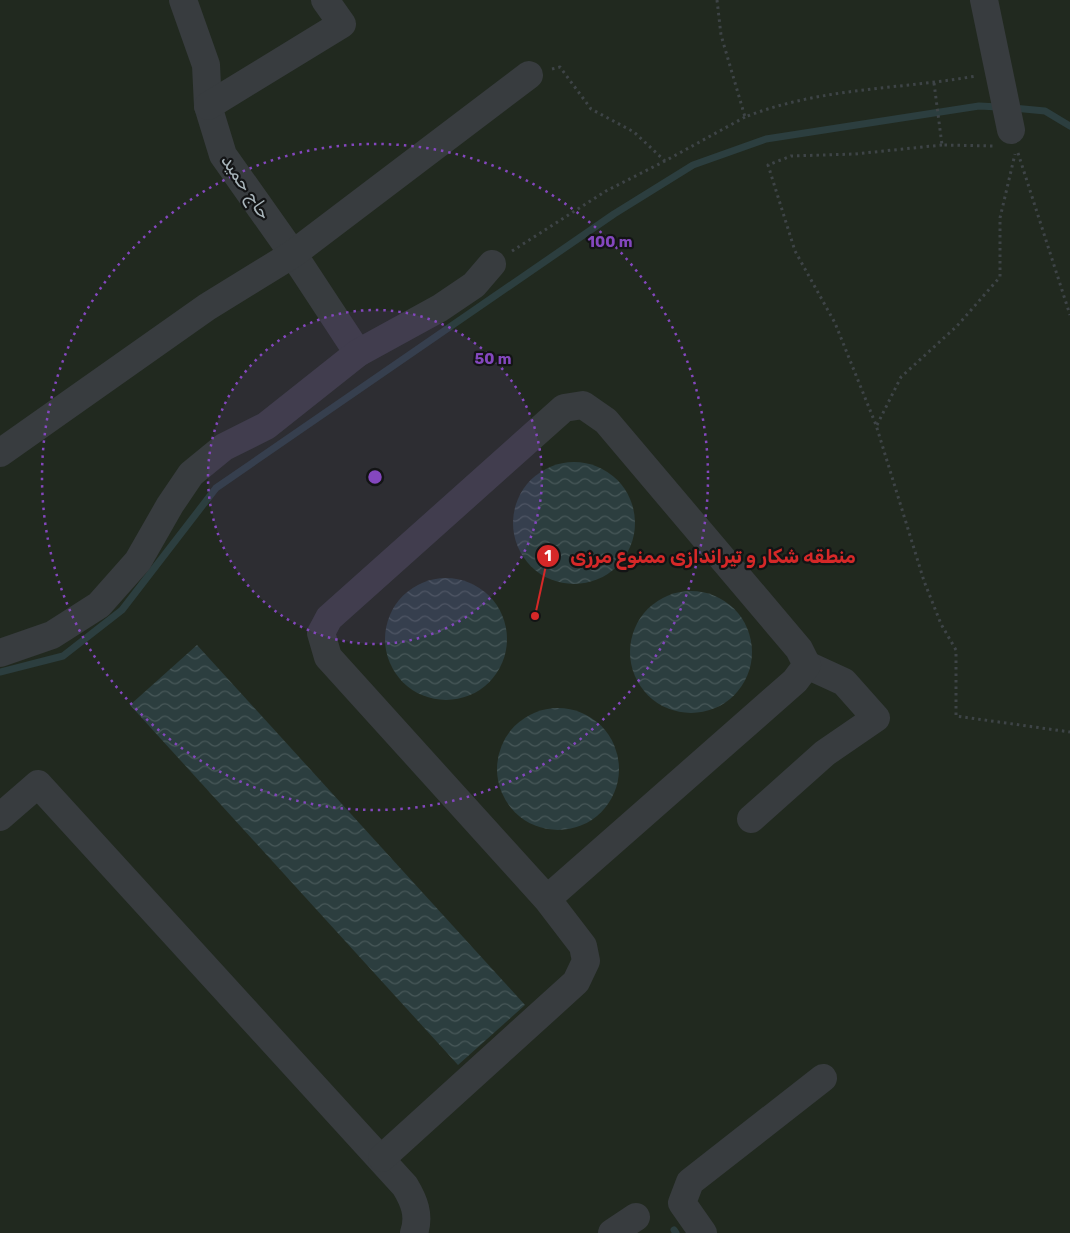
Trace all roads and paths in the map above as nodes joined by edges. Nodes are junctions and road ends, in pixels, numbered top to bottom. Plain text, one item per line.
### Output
1 (183, 0) edge
2 (325, 0) edge
3 (717, 0) edge
4 (984, 0) edge
5 (529, 75) joint
6 (1000, 77) junction
7 (934, 84) junction
8 (208, 106) junction
9 (745, 117) junction
10 (1014, 138) junction
11 (942, 145) junction
12 (665, 161) junction
13 (293, 254) junction
14 (492, 264) joint
15 (1070, 315) edge
16 (358, 354) junction
17 (876, 425) junction
18 (0, 453) edge
19 (0, 653) edge
20 (807, 665) junction
21 (1070, 732) edge
22 (0, 818) edge
23 (750, 819) dead end
24 (547, 899) junction
25 (823, 1078) dead end
26 (382, 1158) junction
27 (636, 1217) dead end
28 (414, 1233) edge
29 (612, 1233) edge
30 (703, 1233) edge

1 - 8 street, حاج حمید
2 - 8 street
3 - 9 path
4 - 6 street
5 - 12 path
5 - 13 street
6 - 7 path
6 - 10 street
7 - 9 path
7 - 11 path
8 - 13 street, حاج حمید
9 - 12 path
10 - 11 path
10 - 15 path
10 - 17 path
11 - 17 path
12 - 14 path
13 - 16 street, حاج حمید
13 - 18 street
14 - 16 street
16 - 19 street
17 - 21 path
20 - 23 street
20 - 24 street
20 - 24 street
22 - 26 street
24 - 26 street
25 - 30 street
26 - 28 street
27 - 29 street

